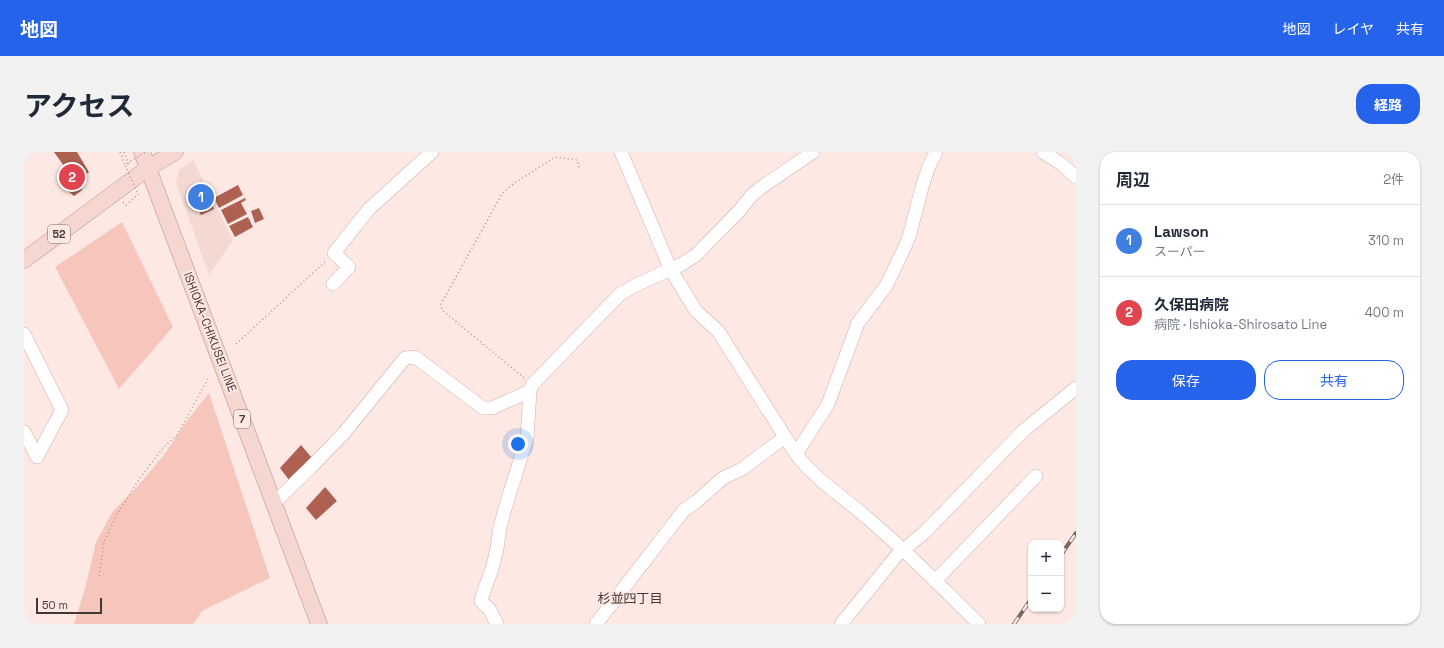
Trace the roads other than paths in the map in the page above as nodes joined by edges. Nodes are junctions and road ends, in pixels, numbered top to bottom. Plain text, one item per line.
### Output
1 (144, 152) edge
2 (175, 152) edge
3 (432, 152) edge
4 (621, 152) edge
5 (813, 152) edge
6 (936, 152) edge
7 (1043, 152) edge
8 (148, 168) junction
9 (1076, 177) edge
10 (24, 260) edge
11 (671, 270) junction
12 (333, 284) dead end
13 (24, 334) edge
14 (531, 388) junction
15 (1076, 388) edge
16 (24, 432) edge
17 (785, 437) junction
18 (796, 454) junction
19 (1036, 476) dead end
20 (274, 503) junction
21 (902, 550) junction
22 (935, 581) junction
23 (318, 624) edge
24 (497, 624) edge
25 (596, 624) edge
26 (841, 624) edge
27 (979, 624) edge

1 - 8 main road, ISHIOKA-CHIKUSEI LINE / 7
2 - 8 main road, 52
3 - 12 street
4 - 11 street
5 - 11 street
6 - 18 street
7 - 9 street
8 - 10 main road, 52
8 - 20 main road, ISHIOKA-CHIKUSEI LINE / 7
11 - 14 street
11 - 17 street
13 - 16 street
14 - 20 street
14 - 24 street
15 - 21 street
17 - 18 street
17 - 25 street
18 - 21 street
19 - 22 street
20 - 23 main road, ISHIOKA-CHIKUSEI LINE / 7
21 - 22 street
21 - 26 street
22 - 27 street

